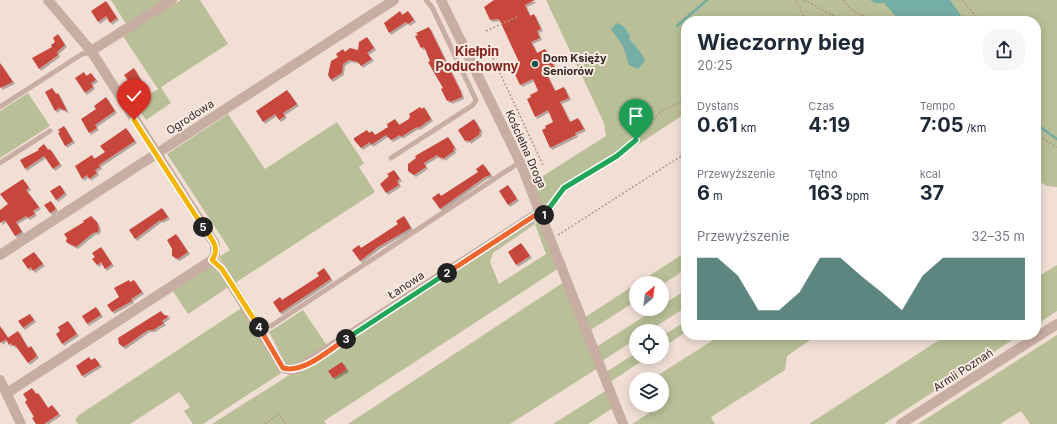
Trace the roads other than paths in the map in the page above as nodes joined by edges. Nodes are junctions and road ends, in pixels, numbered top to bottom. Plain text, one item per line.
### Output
1 (48, 0) edge
2 (172, 0) edge
3 (394, 0) edge
4 (426, 0) edge
5 (441, 0) edge
6 (91, 51) junction
7 (0, 107) edge
8 (50, 131) dead end
9 (156, 154) junction
10 (391, 158) dead end
11 (520, 162) junction
12 (0, 163) edge
13 (541, 215) junction
14 (0, 255) edge
15 (212, 260) junction
16 (1057, 324) edge
17 (271, 326) dead end
18 (1041, 334) edge
19 (1032, 340) edge
20 (0, 380) edge
21 (7, 393) junction
22 (21, 424) edge
23 (623, 424) edge
24 (902, 424) edge

1 - 6 street
2 - 6 street
3 - 9 street, Ogrodowa
4 - 10 lane
5 - 11 street, Kościelna Droga
6 - 7 lane
6 - 9 street
8 - 12 lane
9 - 14 street, Ogrodowa
9 - 15 street
11 - 13 street, Kościelna Droga
11 - 17 lane
13 - 15 street, Łanowa
13 - 23 street, Kościelna Droga
15 - 21 street
16 - 18 street, Armii Poznań
19 - 24 street, Armii Poznań
20 - 21 street
21 - 22 street

